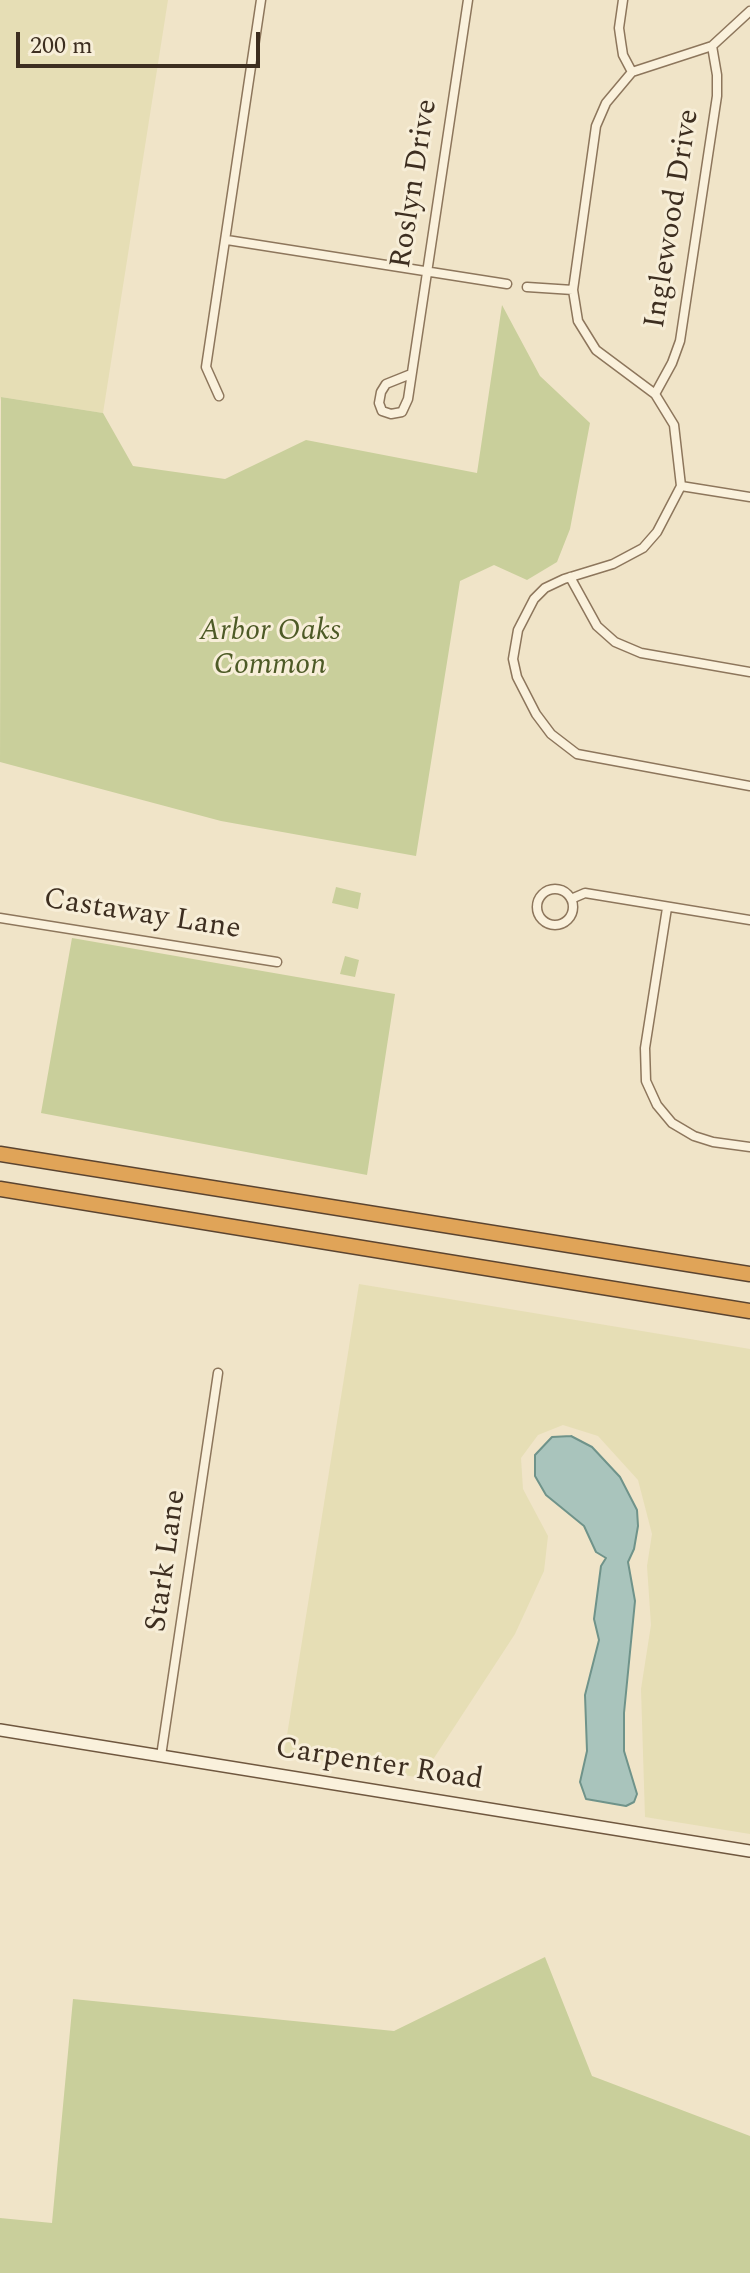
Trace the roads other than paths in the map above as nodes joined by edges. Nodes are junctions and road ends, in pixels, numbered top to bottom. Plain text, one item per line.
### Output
1 (261, 0) edge
2 (468, 0) edge
3 (623, 0) edge
4 (750, 11) edge
5 (712, 46) junction
6 (632, 72) junction
7 (227, 240) junction
8 (427, 272) junction
9 (507, 284) dead end
10 (527, 287) dead end
11 (573, 290) junction
12 (411, 374) junction
13 (655, 394) junction
14 (219, 396) dead end
15 (681, 486) junction
16 (750, 497) edge
17 (570, 577) junction
18 (750, 672) edge
19 (750, 786) edge
20 (571, 899) junction
21 (667, 908) junction
22 (0, 918) edge
23 (750, 920) edge
24 (277, 962) dead end
25 (750, 1147) edge
26 (0, 1154) edge
27 (0, 1189) edge
28 (750, 1274) edge
29 (750, 1311) edge
30 (218, 1373) dead end
31 (0, 1730) edge
32 (161, 1756) junction
33 (750, 1851) edge

1 - 7 street
2 - 8 street, Roslyn Drive
3 - 6 street
4 - 5 street
5 - 6 street
5 - 13 street, Inglewood Drive
6 - 11 street
7 - 8 street
7 - 14 street
8 - 9 street
8 - 12 street, Roslyn Drive
10 - 11 street
11 - 13 street
12 - 12 street, Roslyn Drive
13 - 15 street
15 - 16 street
15 - 17 street
17 - 18 street
17 - 19 street
20 - 20 street
20 - 21 street
21 - 23 street
21 - 25 street
22 - 24 street, Castaway Lane
26 - 28 highway
27 - 29 highway
30 - 32 street, Stark Lane
31 - 32 main road, Carpenter Road
32 - 33 main road, Carpenter Road

